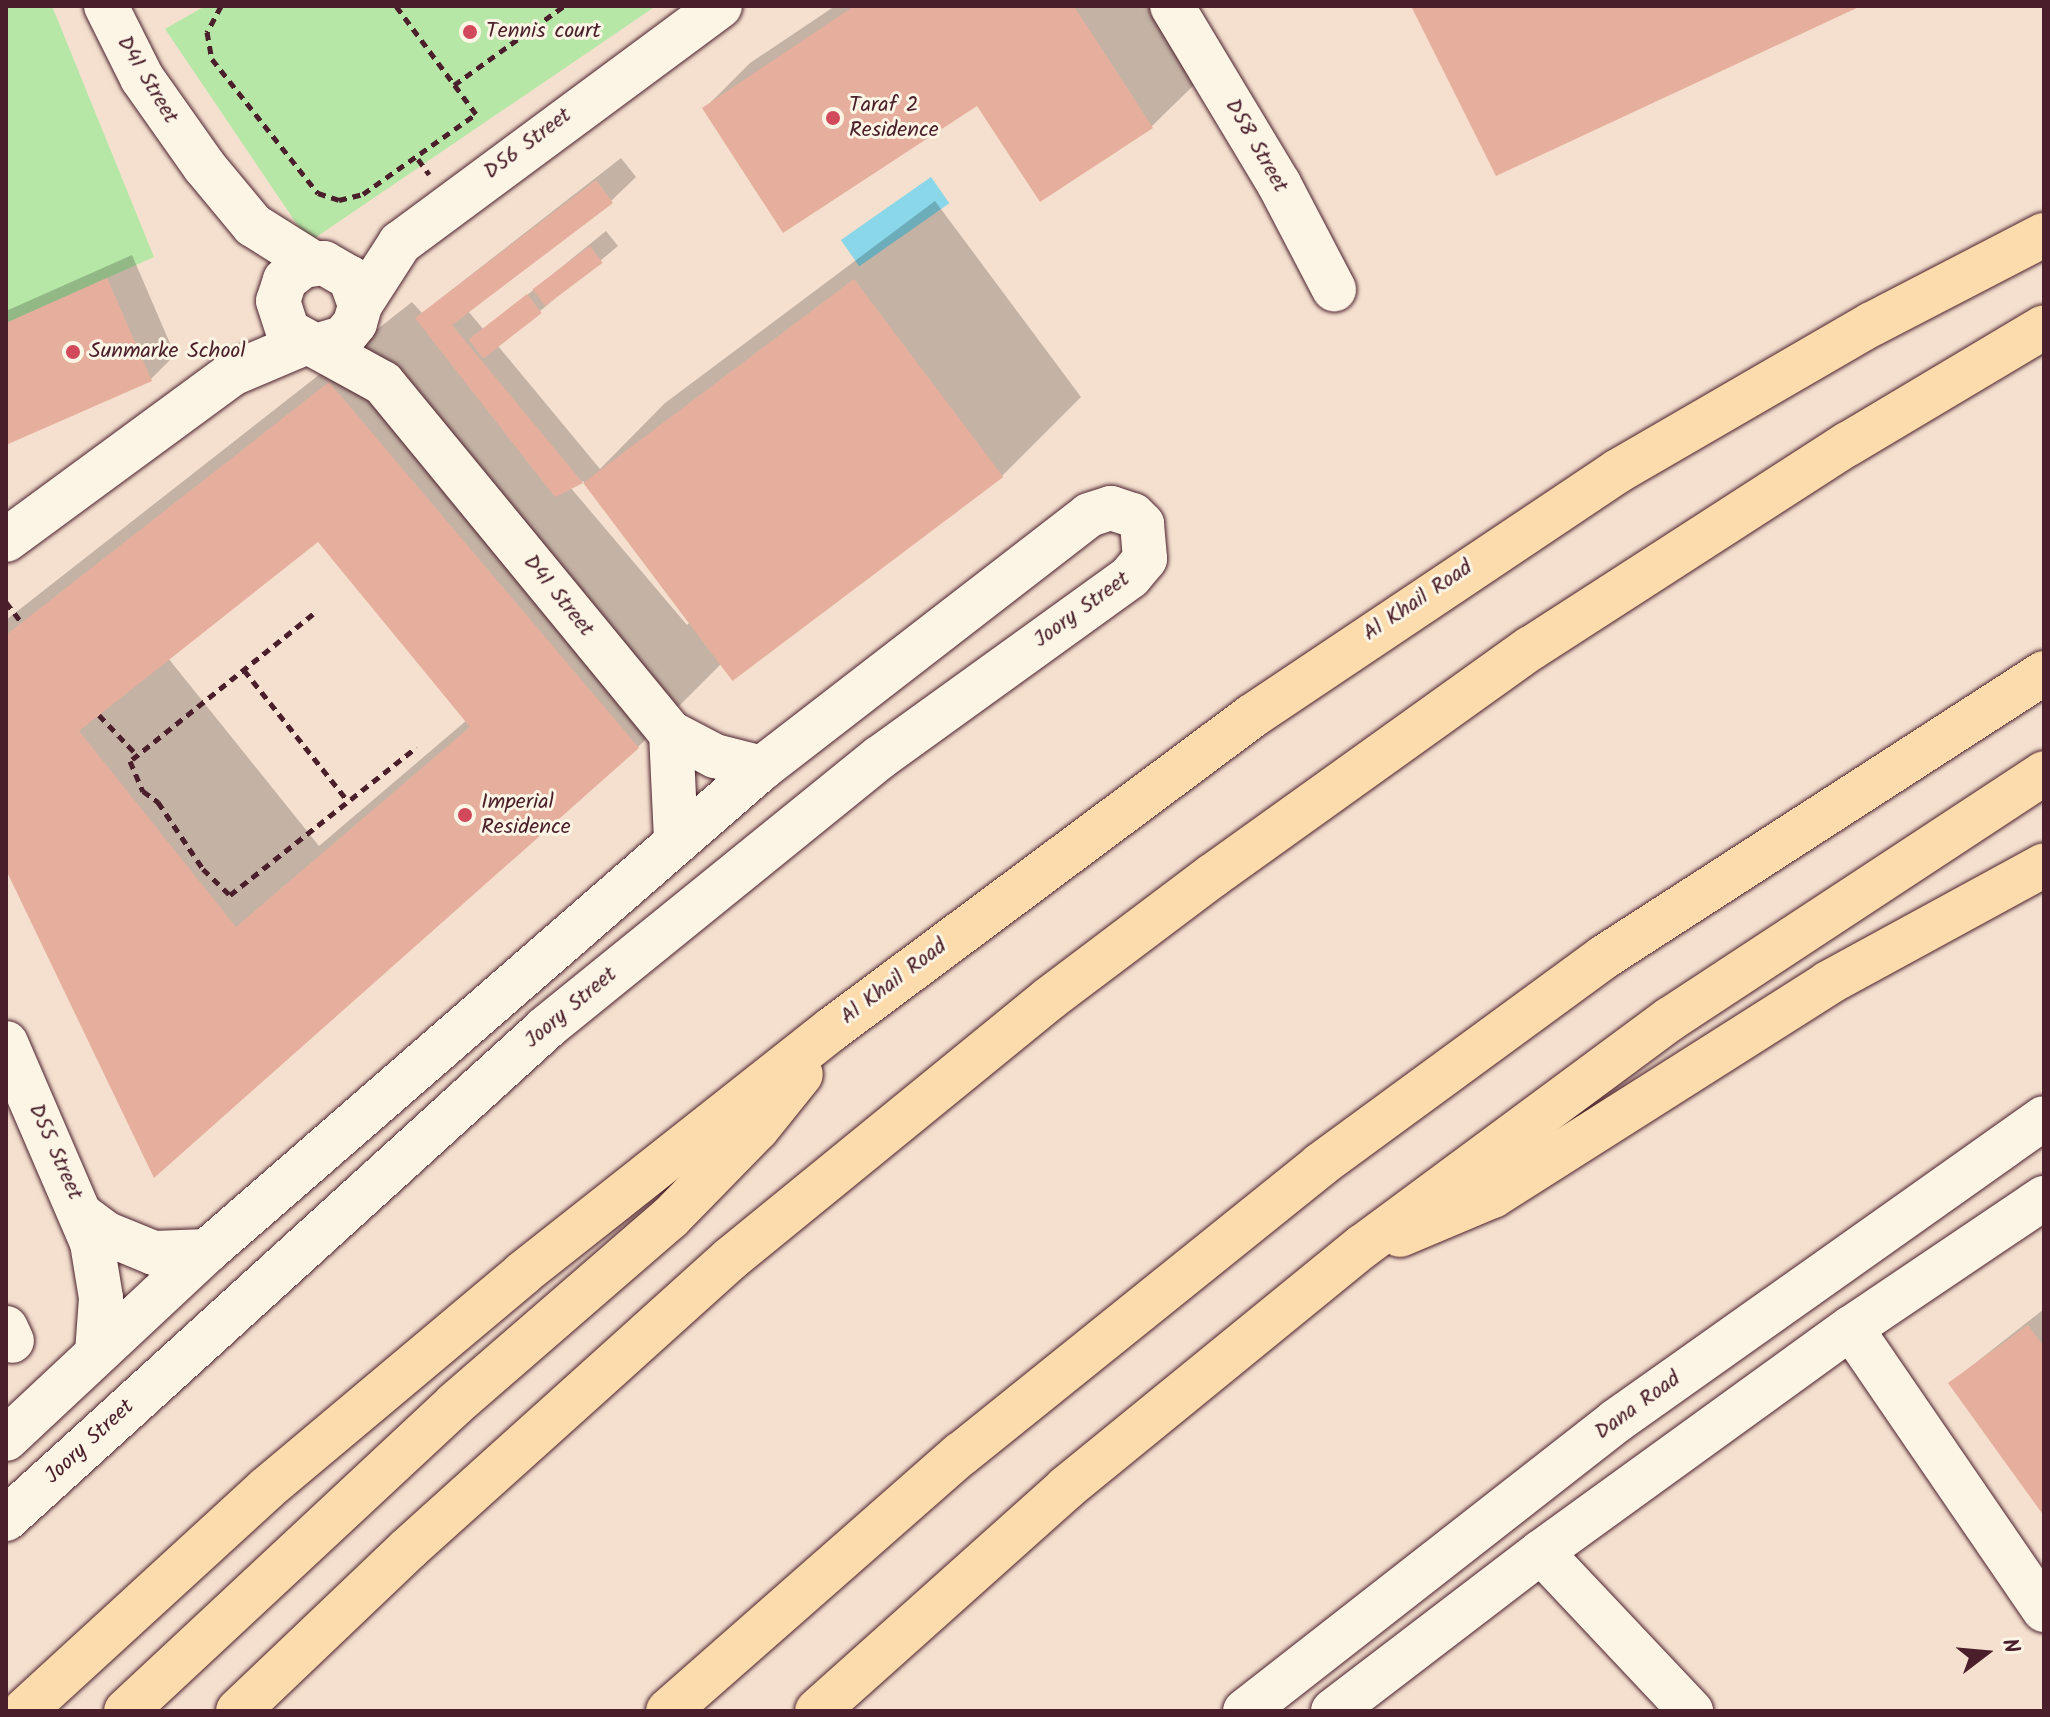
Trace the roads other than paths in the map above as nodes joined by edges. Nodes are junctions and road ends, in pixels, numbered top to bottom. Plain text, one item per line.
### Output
1 (106, 6) edge
2 (720, 6) edge
3 (1172, 6) edge
4 (2044, 235) edge
5 (400, 243) junction
6 (1334, 289) dead end
7 (305, 303) junction
8 (359, 310) junction
9 (2044, 327) edge
10 (383, 383) junction
11 (6, 540) edge
12 (2044, 673) edge
13 (671, 733) junction
14 (762, 768) junction
15 (2044, 773) edge
16 (676, 838) junction
17 (2044, 865) edge
18 (832, 1029) junction
19 (10, 1063) edge
20 (2044, 1118) edge
21 (2035, 1212) edge
22 (84, 1217) junction
23 (1363, 1246) junction
24 (207, 1251) junction
25 (1851, 1328) junction
26 (97, 1353) junction
27 (6, 1439) edge
28 (6, 1519) edge
29 (1541, 1552) junction
30 (2044, 1610) edge
31 (24, 1711) edge
32 (126, 1711) edge
33 (238, 1711) edge
34 (668, 1711) edge
35 (817, 1711) edge
36 (1245, 1711) edge
37 (1333, 1711) edge
38 (1691, 1711) edge

1 - 7 street, D41 Street
2 - 5 street, D56 Street
3 - 6 street, D58 Street
4 - 18 highway, Al Khail Road
5 - 7 street
5 - 8 street, D56 Street
7 - 8 street, D41 Street
7 - 8 street, D56 Street
7 - 10 street, D41 Street
7 - 11 street
8 - 10 street, D41 Street
9 - 33 highway
10 - 13 street, D41 Street
12 - 34 highway
13 - 14 street, D41 Street
13 - 16 street
14 - 16 street, Joory Street
14 - 28 street, Joory Street
15 - 23 highway
16 - 24 street, Joory Street
17 - 23 highway
18 - 31 highway
18 - 32 highway
19 - 22 street, D55 Street
20 - 36 street, Dana Road
21 - 25 street
22 - 24 street, D55 Street
22 - 26 street, D55 Street
23 - 35 highway
24 - 26 street, Joory Street
25 - 29 street
25 - 30 street
26 - 27 street, Joory Street
29 - 37 street
29 - 38 street

